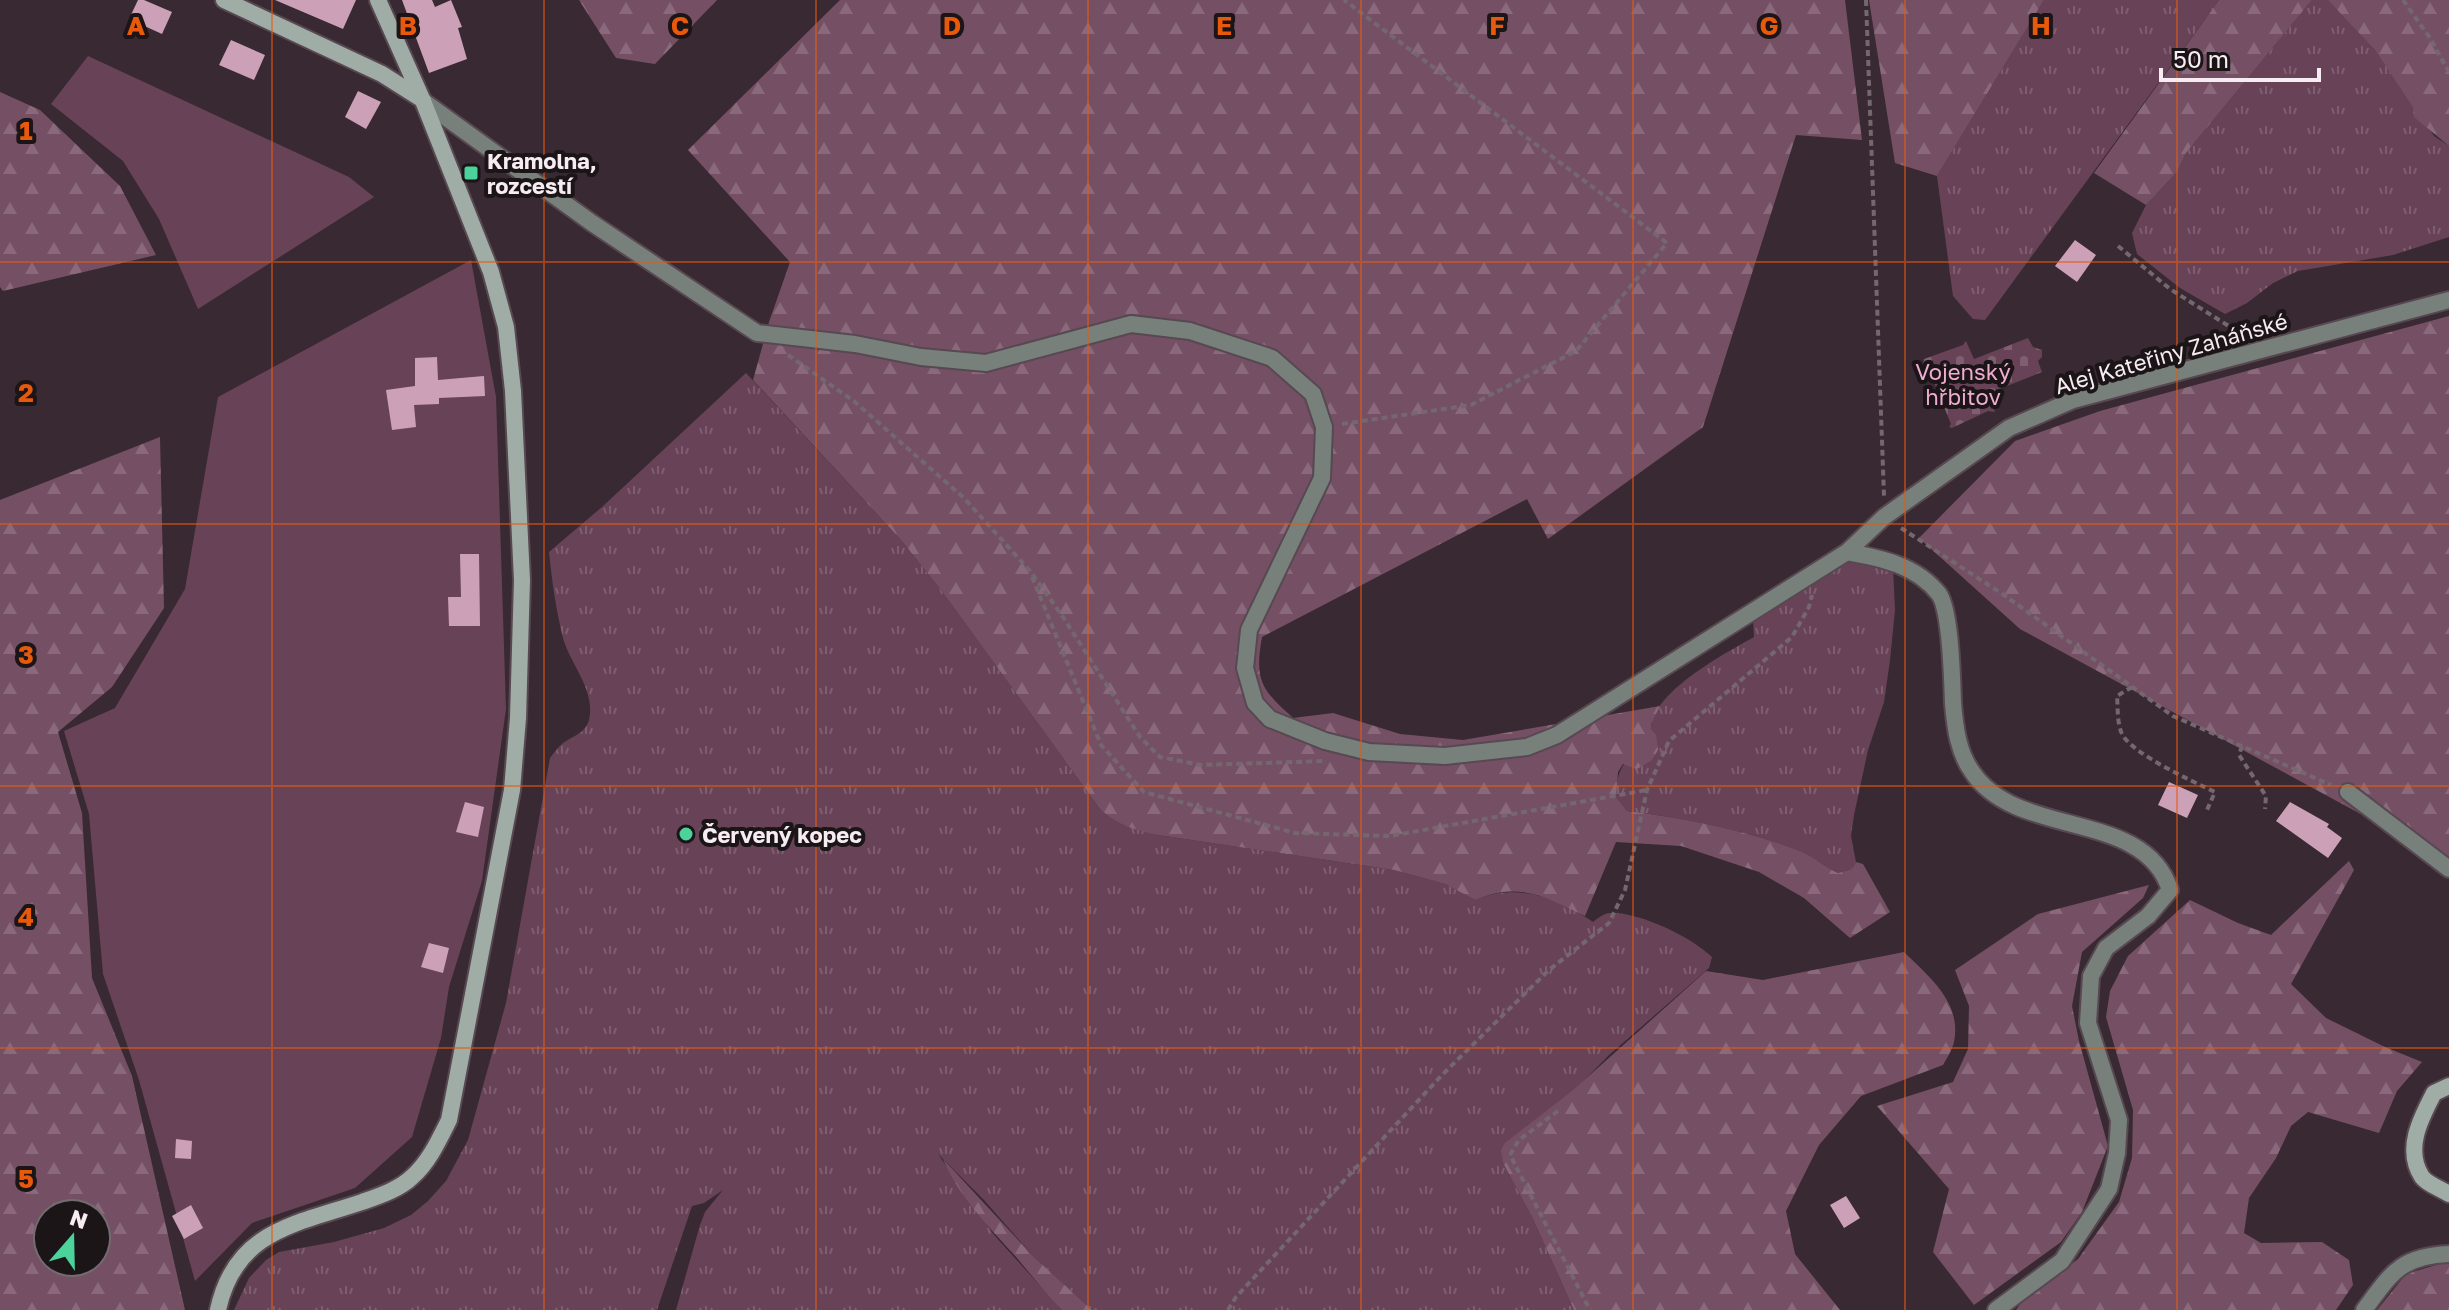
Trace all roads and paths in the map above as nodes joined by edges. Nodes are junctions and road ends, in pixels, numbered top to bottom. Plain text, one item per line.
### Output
1 (224, 0) edge
2 (378, 0) edge
3 (1344, 0) edge
4 (1866, 0) edge
5 (2403, 0) edge
6 (2449, 72) edge
7 (423, 101) junction
8 (2118, 246) dead end
9 (2449, 300) edge
10 (757, 333) junction
11 (2249, 353) junction
12 (1324, 427) junction
13 (1884, 517) junction
14 (1847, 552) junction
15 (1819, 569) junction
16 (1030, 571) junction
17 (2132, 687) junction
18 (2242, 746) junction
19 (1331, 759) dead end
20 (1647, 790) junction
21 (2348, 792) joint
22 (2265, 809) dead end
23 (2207, 810) dead end
24 (2449, 869) edge
25 (2449, 1086) edge
26 (1558, 1111) dead end
27 (2449, 1194) edge
28 (2449, 1254) edge
29 (218, 1310) edge
30 (1228, 1310) edge
31 (1590, 1310) edge
32 (1996, 1310) edge
33 (2364, 1310) edge

1 - 7 street
2 - 7 street
3 - 12 path
4 - 13 path
5 - 6 path
7 - 10 street
7 - 29 street
8 - 11 path
9 - 11 street, Alej Kateřiny Zaháňské
10 - 12 street
10 - 16 path
11 - 13 street, Alej Kateřiny Zaháňské
12 - 15 street, Alej Kateřiny Zaháňské
13 - 14 street, Alej Kateřiny Zaháňské
13 - 17 path
14 - 15 street, Alej Kateřiny Zaháňské
14 - 32 street
15 - 20 path
16 - 19 path
16 - 20 path
17 - 18 path
17 - 23 path
18 - 21 path
18 - 22 path
20 - 30 path
21 - 24 street
25 - 27 street
26 - 31 path
28 - 33 street

